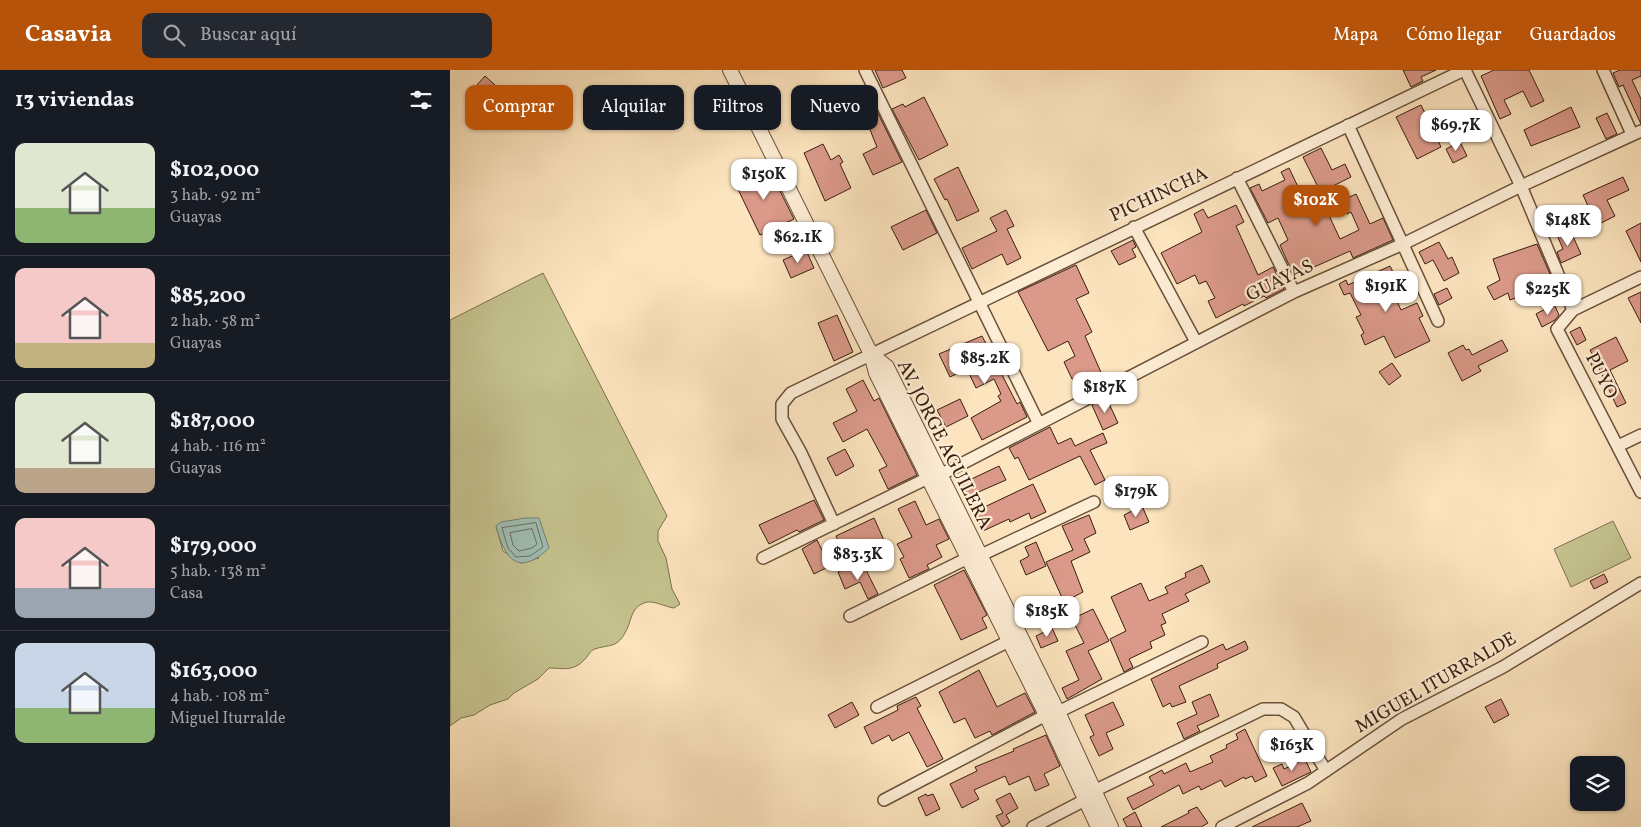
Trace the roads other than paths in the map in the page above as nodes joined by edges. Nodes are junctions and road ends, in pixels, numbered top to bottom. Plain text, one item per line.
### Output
1 (730, 70) edge
2 (866, 70) edge
3 (1464, 70) edge
4 (1603, 70) edge
5 (1348, 125) junction
6 (1637, 132) edge
7 (1237, 178) junction
8 (1521, 186) junction
9 (1134, 227) junction
10 (1403, 244) junction
11 (1641, 277) edge
12 (1294, 292) junction
13 (980, 301) junction
14 (1573, 310) junction
15 (1438, 322) dead end
16 (1196, 342) junction
17 (871, 354) junction
18 (1039, 424) junction
19 (1641, 435) edge
20 (1618, 446) junction
21 (934, 477) junction
22 (1641, 492) edge
23 (1094, 502) dead end
24 (834, 524) junction
25 (973, 557) junction
26 (763, 558) dead end
27 (1641, 583) edge
28 (850, 616) dead end
29 (1009, 641) junction
30 (1202, 642) dead end
31 (877, 707) dead end
32 (1052, 714) junction
33 (1326, 770) junction
34 (1090, 795) junction
35 (884, 800) dead end
36 (1033, 827) edge
37 (1098, 827) edge
38 (1111, 827) edge
39 (1222, 827) edge

1 - 17 street, AV. JORGE AGUILERA
2 - 13 street
3 - 5 street, PICHINCHA
3 - 8 street
4 - 6 street
5 - 7 street, PICHINCHA
5 - 10 street
6 - 8 street, GUAYAS
7 - 9 street, PICHINCHA
7 - 12 street
8 - 10 street, GUAYAS
8 - 14 street
9 - 13 street, PICHINCHA
9 - 16 street
10 - 12 street, GUAYAS
10 - 15 street
11 - 14 street
12 - 16 street, GUAYAS
13 - 17 street, PICHINCHA
13 - 18 street
14 - 20 street, PUYO
16 - 18 street, GUAYAS
17 - 21 street, AV. JORGE AGUILERA
17 - 24 street, PICHINCHA
18 - 21 street, GUAYAS
19 - 20 street
20 - 22 street, PUYO
21 - 24 street, GUAYAS
21 - 25 street, AV. JORGE AGUILERA
23 - 25 street
24 - 26 street, GUAYAS
25 - 28 street
25 - 29 street, AV. JORGE AGUILERA
25 - 32 street, AV. JORGE AGUILERA
27 - 33 street, MIGUEL ITURRALDE
29 - 31 street
29 - 32 street, AV. JORGE AGUILERA
30 - 32 street
32 - 34 street, AV. JORGE AGUILERA
32 - 35 street
33 - 34 street
33 - 39 street, MIGUEL ITURRALDE
34 - 36 street
34 - 37 street, AV. JORGE AGUILERA
34 - 38 street, AV. JORGE AGUILERA

